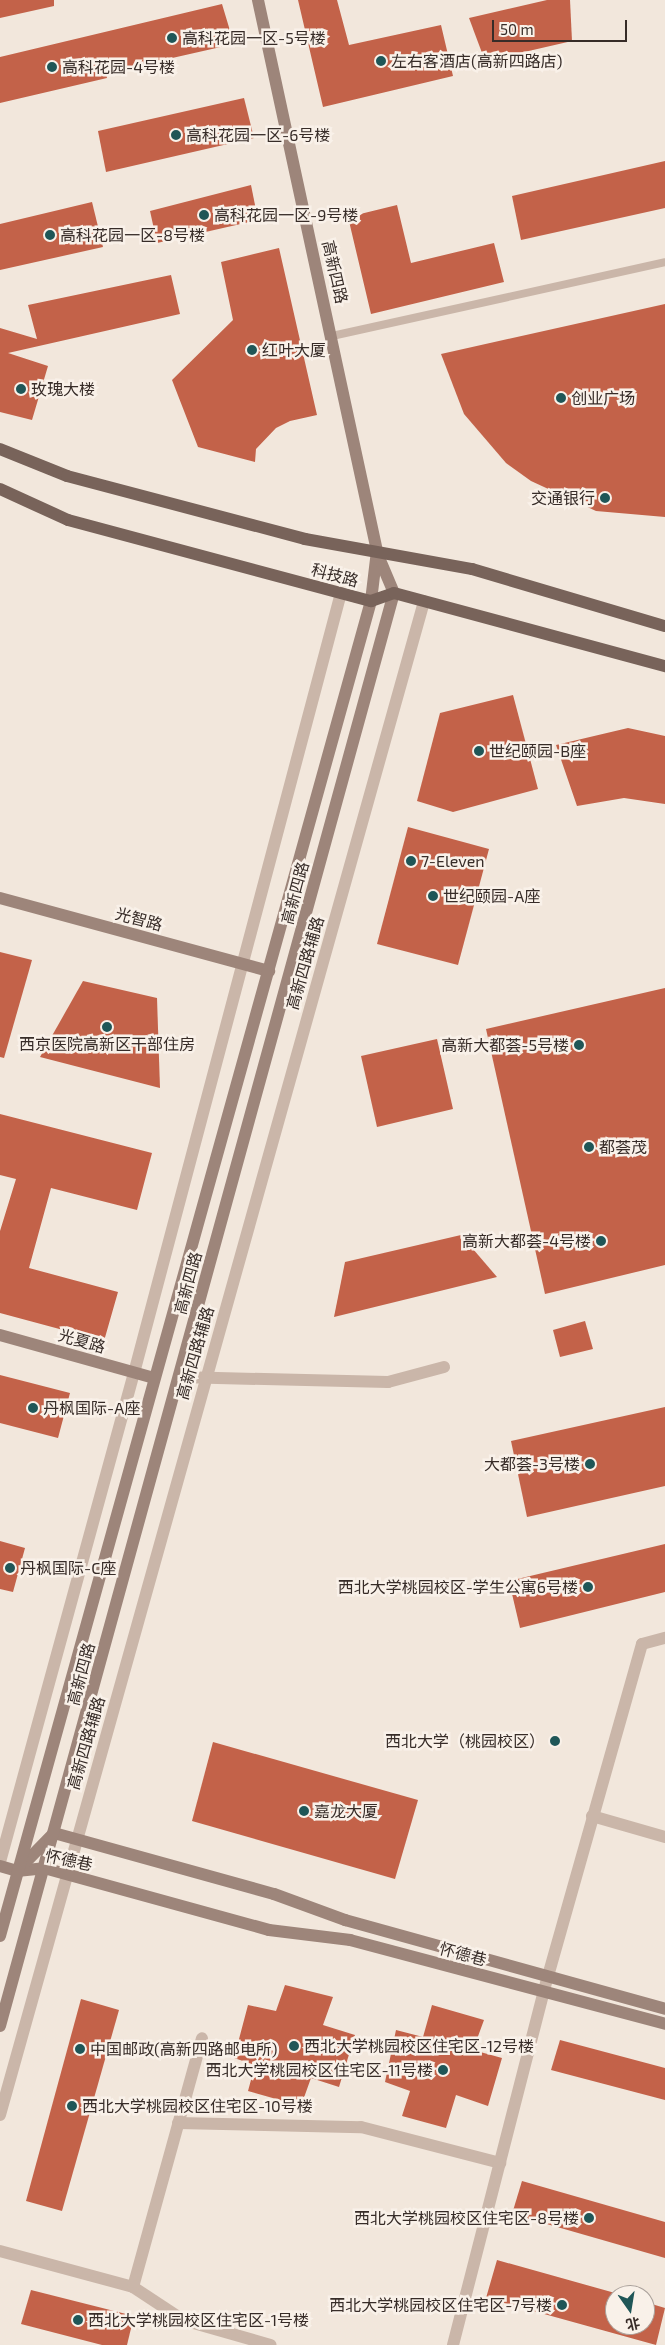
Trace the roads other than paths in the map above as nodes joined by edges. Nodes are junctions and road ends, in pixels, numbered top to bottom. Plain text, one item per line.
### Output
1 (258, 0) edge
2 (665, 262) edge
3 (332, 336) junction
4 (0, 449) edge
5 (0, 489) edge
6 (377, 551) junction
7 (341, 593) junction
8 (394, 593) junction
9 (371, 601) junction
10 (424, 601) junction
11 (665, 626) edge
12 (665, 666) edge
13 (0, 898) edge
14 (243, 964) junction
15 (269, 971) junction
16 (0, 1335) edge
17 (444, 1367) dead end
18 (134, 1373) junction
19 (180, 1377) junction
20 (205, 1377) junction
21 (154, 1378) junction
22 (665, 1638) edge
23 (592, 1816) junction
24 (54, 1833) junction
25 (665, 1837) edge
26 (76, 1839) junction
27 (0, 1862) edge
28 (0, 1866) edge
29 (44, 1868) junction
30 (17, 1871) junction
31 (66, 1874) junction
32 (0, 1936) edge
33 (548, 1976) junction
34 (544, 1993) junction
35 (665, 2009) edge
36 (665, 2024) edge
37 (0, 2026) edge
38 (202, 2038) dead end
39 (0, 2115) edge
40 (178, 2123) junction
41 (500, 2163) junction
42 (0, 2251) edge
43 (133, 2288) junction
44 (271, 2345) edge
45 (453, 2345) edge

1 - 3 main road, 高新四路
2 - 3 lane
3 - 6 main road, 高新四路
4 - 6 main road, 科技路
5 - 7 main road, 科技路
6 - 8 main road, 高新四路
6 - 9 main road, 高新四路
6 - 11 main road, 科技路
7 - 9 main road, 科技路
7 - 14 street
8 - 9 main road, 科技路
8 - 10 main road
8 - 19 main road, 高新四路
9 - 15 main road, 高新四路
10 - 12 main road
10 - 20 street, 高新四路辅路
13 - 14 main road, 光智路
14 - 15 main road, 光智路
14 - 18 street
15 - 21 main road, 高新四路
16 - 18 main road, 光夏路
17 - 20 street
18 - 21 main road, 光夏路
18 - 27 street
19 - 20 street
19 - 24 main road, 高新四路
20 - 26 street, 高新四路辅路
21 - 30 main road, 高新四路
22 - 23 street
23 - 25 street
23 - 33 street
24 - 26 main road, 怀德巷
24 - 29 main road, 高新四路
24 - 30 main road, 怀德巷
26 - 31 street, 高新四路辅路
26 - 33 main road, 怀德巷
28 - 30 main road
29 - 30 main road, 怀德巷
29 - 31 main road, 怀德巷
29 - 37 main road, 高新四路
30 - 32 main road, 高新四路
31 - 34 main road, 怀德巷
31 - 39 street, 高新四路辅路
33 - 34 street
33 - 35 main road, 怀德巷
34 - 36 main road, 怀德巷
34 - 41 street
38 - 40 street
40 - 41 street
40 - 43 street
41 - 45 street
42 - 43 street
43 - 44 street

